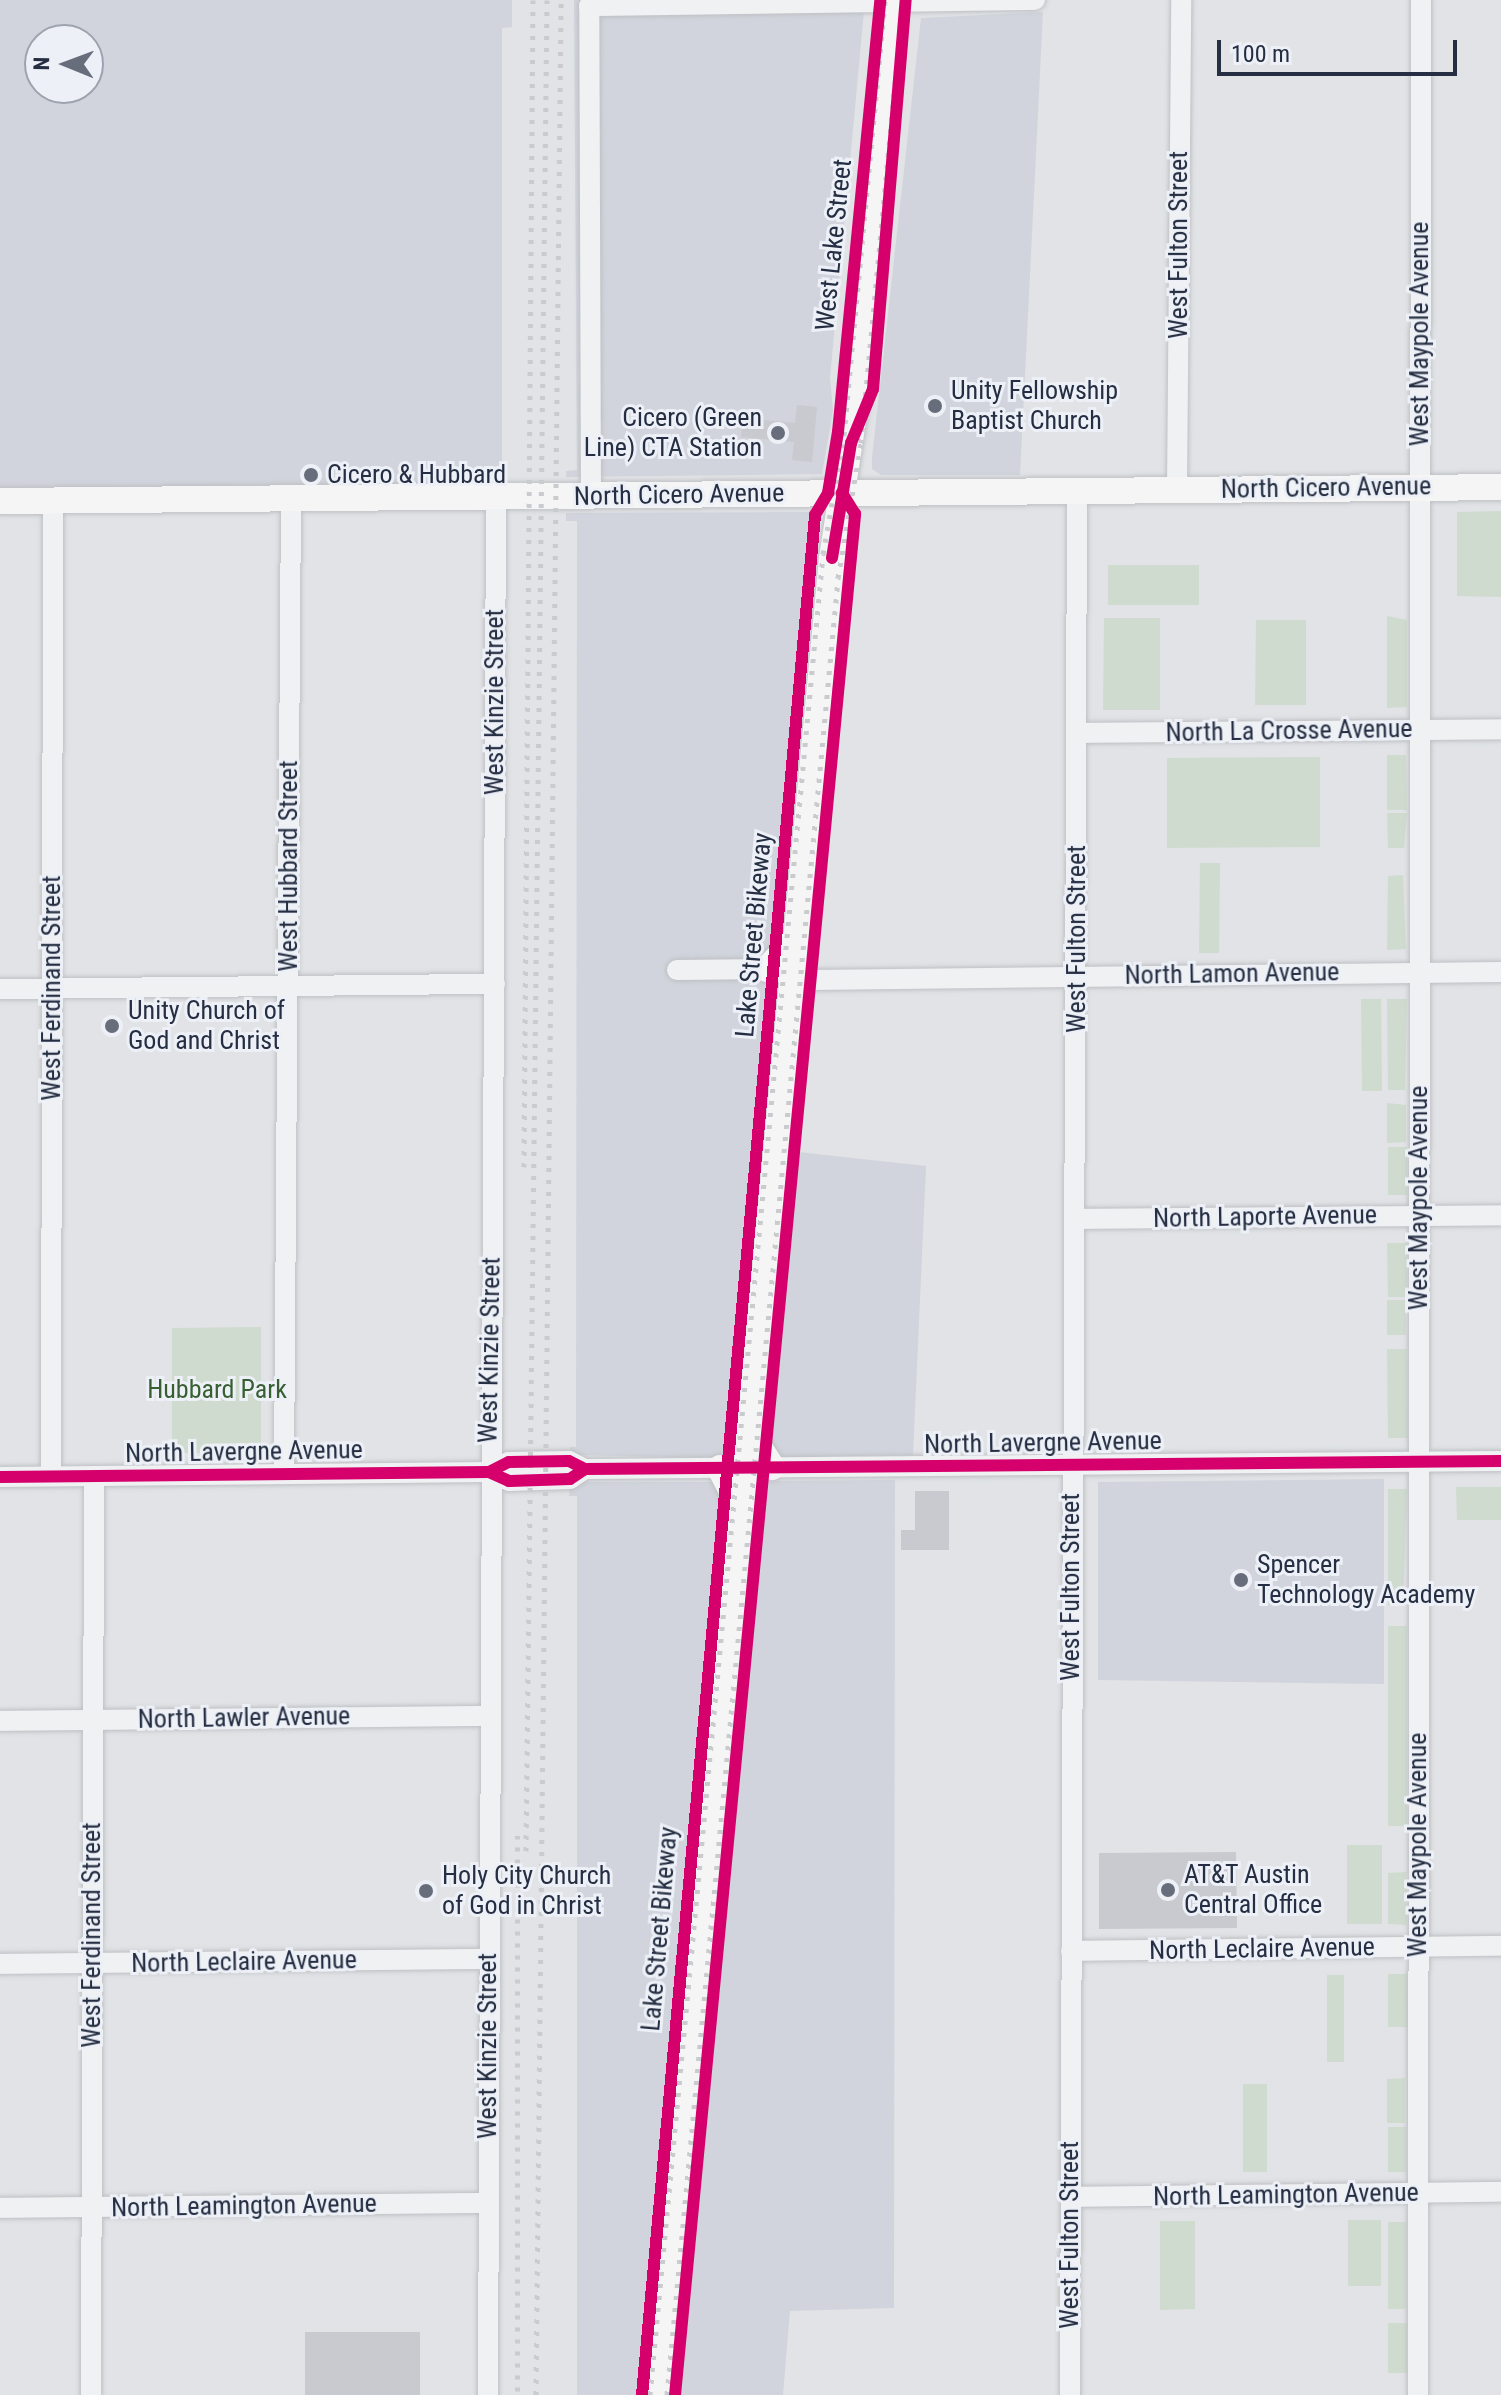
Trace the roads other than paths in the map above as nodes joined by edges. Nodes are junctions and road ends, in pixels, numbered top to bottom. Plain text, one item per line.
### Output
1 (1035, 0) edge
2 (1181, 0) edge
3 (1421, 0) edge
4 (893, 1) edge
5 (1501, 487) edge
6 (1420, 488) junction
7 (1177, 490) junction
8 (1077, 491) junction
9 (835, 493) junction
10 (496, 496) junction
11 (591, 496) junction
12 (291, 498) junction
13 (0, 501) edge
14 (53, 501) junction
15 (1420, 729) junction
16 (1501, 729) edge
17 (1077, 733) junction
18 (796, 938) junction
19 (767, 969) junction
20 (677, 970) dead end
21 (1419, 972) junction
22 (1501, 972) edge
23 (1076, 976) junction
24 (793, 979) junction
25 (495, 984) junction
26 (289, 986) junction
27 (0, 989) edge
28 (52, 989) junction
29 (1419, 1215) junction
30 (1501, 1215) edge
31 (1077, 1219) junction
32 (756, 1367) junction
33 (1501, 1461) edge
34 (1419, 1462) junction
35 (1073, 1465) junction
36 (747, 1468) junction
37 (489, 1472) junction
38 (284, 1474) junction
39 (51, 1476) junction
40 (94, 1476) junction
41 (0, 1477) edge
42 (736, 1577) junction
43 (489, 1716) junction
44 (93, 1720) junction
45 (0, 1721) edge
46 (1501, 1946) edge
47 (1418, 1947) junction
48 (1071, 1951) junction
49 (488, 1959) junction
50 (92, 1963) junction
51 (0, 1964) edge
52 (1501, 2192) edge
53 (1418, 2193) junction
54 (1071, 2197) junction
55 (488, 2203) junction
56 (92, 2207) junction
57 (0, 2208) edge
58 (91, 2395) edge
59 (488, 2395) edge
60 (659, 2395) edge
61 (1070, 2395) edge
62 (1418, 2395) edge

1 - 4 street
2 - 7 street, West Fulton Street
3 - 6 street, West Maypole Avenue
4 - 9 main road, West Lake Street
4 - 9 main road, West Lake Street
4 - 11 street
5 - 6 main road, North Cicero Avenue
6 - 7 main road, North Cicero Avenue
6 - 15 street, West Maypole Avenue
7 - 8 main road, North Cicero Avenue
8 - 9 main road, North Cicero Avenue
8 - 17 street, West Fulton Street
9 - 11 main road, North Cicero Avenue
9 - 18 main road, West Lake Street
10 - 11 main road, North Cicero Avenue
10 - 12 main road, North Cicero Avenue
10 - 25 street, West Kinzie Street
12 - 14 main road, North Cicero Avenue
12 - 26 street, West Hubbard Street
13 - 14 main road, North Cicero Avenue
14 - 28 street, West Ferdinand Street
15 - 16 street, North La Crosse Avenue
15 - 17 street, North La Crosse Avenue
15 - 21 street, West Maypole Avenue
17 - 23 street, West Fulton Street
18 - 19 main road
18 - 24 main road, West Lake Street
19 - 20 street, North Lamon Avenue
19 - 24 street, North Lamon Avenue
21 - 22 street, North Lamon Avenue
21 - 23 street, North Lamon Avenue
21 - 29 street, West Maypole Avenue
23 - 24 street, North Lamon Avenue
23 - 31 street, West Fulton Street
24 - 32 main road, West Lake Street
25 - 26 street
25 - 37 street, West Kinzie Street
26 - 28 street
26 - 38 street, West Hubbard Street
27 - 28 street
28 - 39 street, West Ferdinand Street
29 - 30 street, North Laporte Avenue
29 - 31 street, North Laporte Avenue
29 - 34 street, West Maypole Avenue
31 - 35 street, West Fulton Street
32 - 36 main road, West Lake Street
32 - 36 main road
33 - 34 street, North Lavergne Avenue
34 - 35 street, North Lavergne Avenue
34 - 47 street, West Maypole Avenue
35 - 36 street, North Lavergne Avenue
35 - 48 street, West Fulton Street
36 - 37 street, North Lavergne Avenue
36 - 42 main road, West Lake Street
36 - 42 main road
37 - 38 street, North Lavergne Avenue
37 - 43 street, West Kinzie Street
38 - 40 street, North Lavergne Avenue
39 - 40 street, North Lavergne Avenue
39 - 41 street, North Lavergne Avenue
40 - 44 street, West Ferdinand Street
42 - 60 main road, West Lake Street
43 - 44 street, North Lawler Avenue
43 - 49 street, West Kinzie Street
44 - 45 street, North Lawler Avenue
44 - 50 street, West Ferdinand Street
46 - 47 street, North Leclaire Avenue
47 - 48 street, North Leclaire Avenue
47 - 53 street, West Maypole Avenue
48 - 54 street, West Fulton Street
49 - 50 street, North Leclaire Avenue
49 - 55 street, West Kinzie Street
50 - 51 street, North Leclaire Avenue
50 - 56 street, West Ferdinand Street
52 - 53 street, North Leamington Avenue
53 - 54 street, North Leamington Avenue
53 - 62 street, West Maypole Avenue
54 - 61 street, West Fulton Street
55 - 56 street, North Leamington Avenue
55 - 59 street, West Kinzie Street
56 - 57 street, North Leamington Avenue
56 - 58 street, West Ferdinand Street

